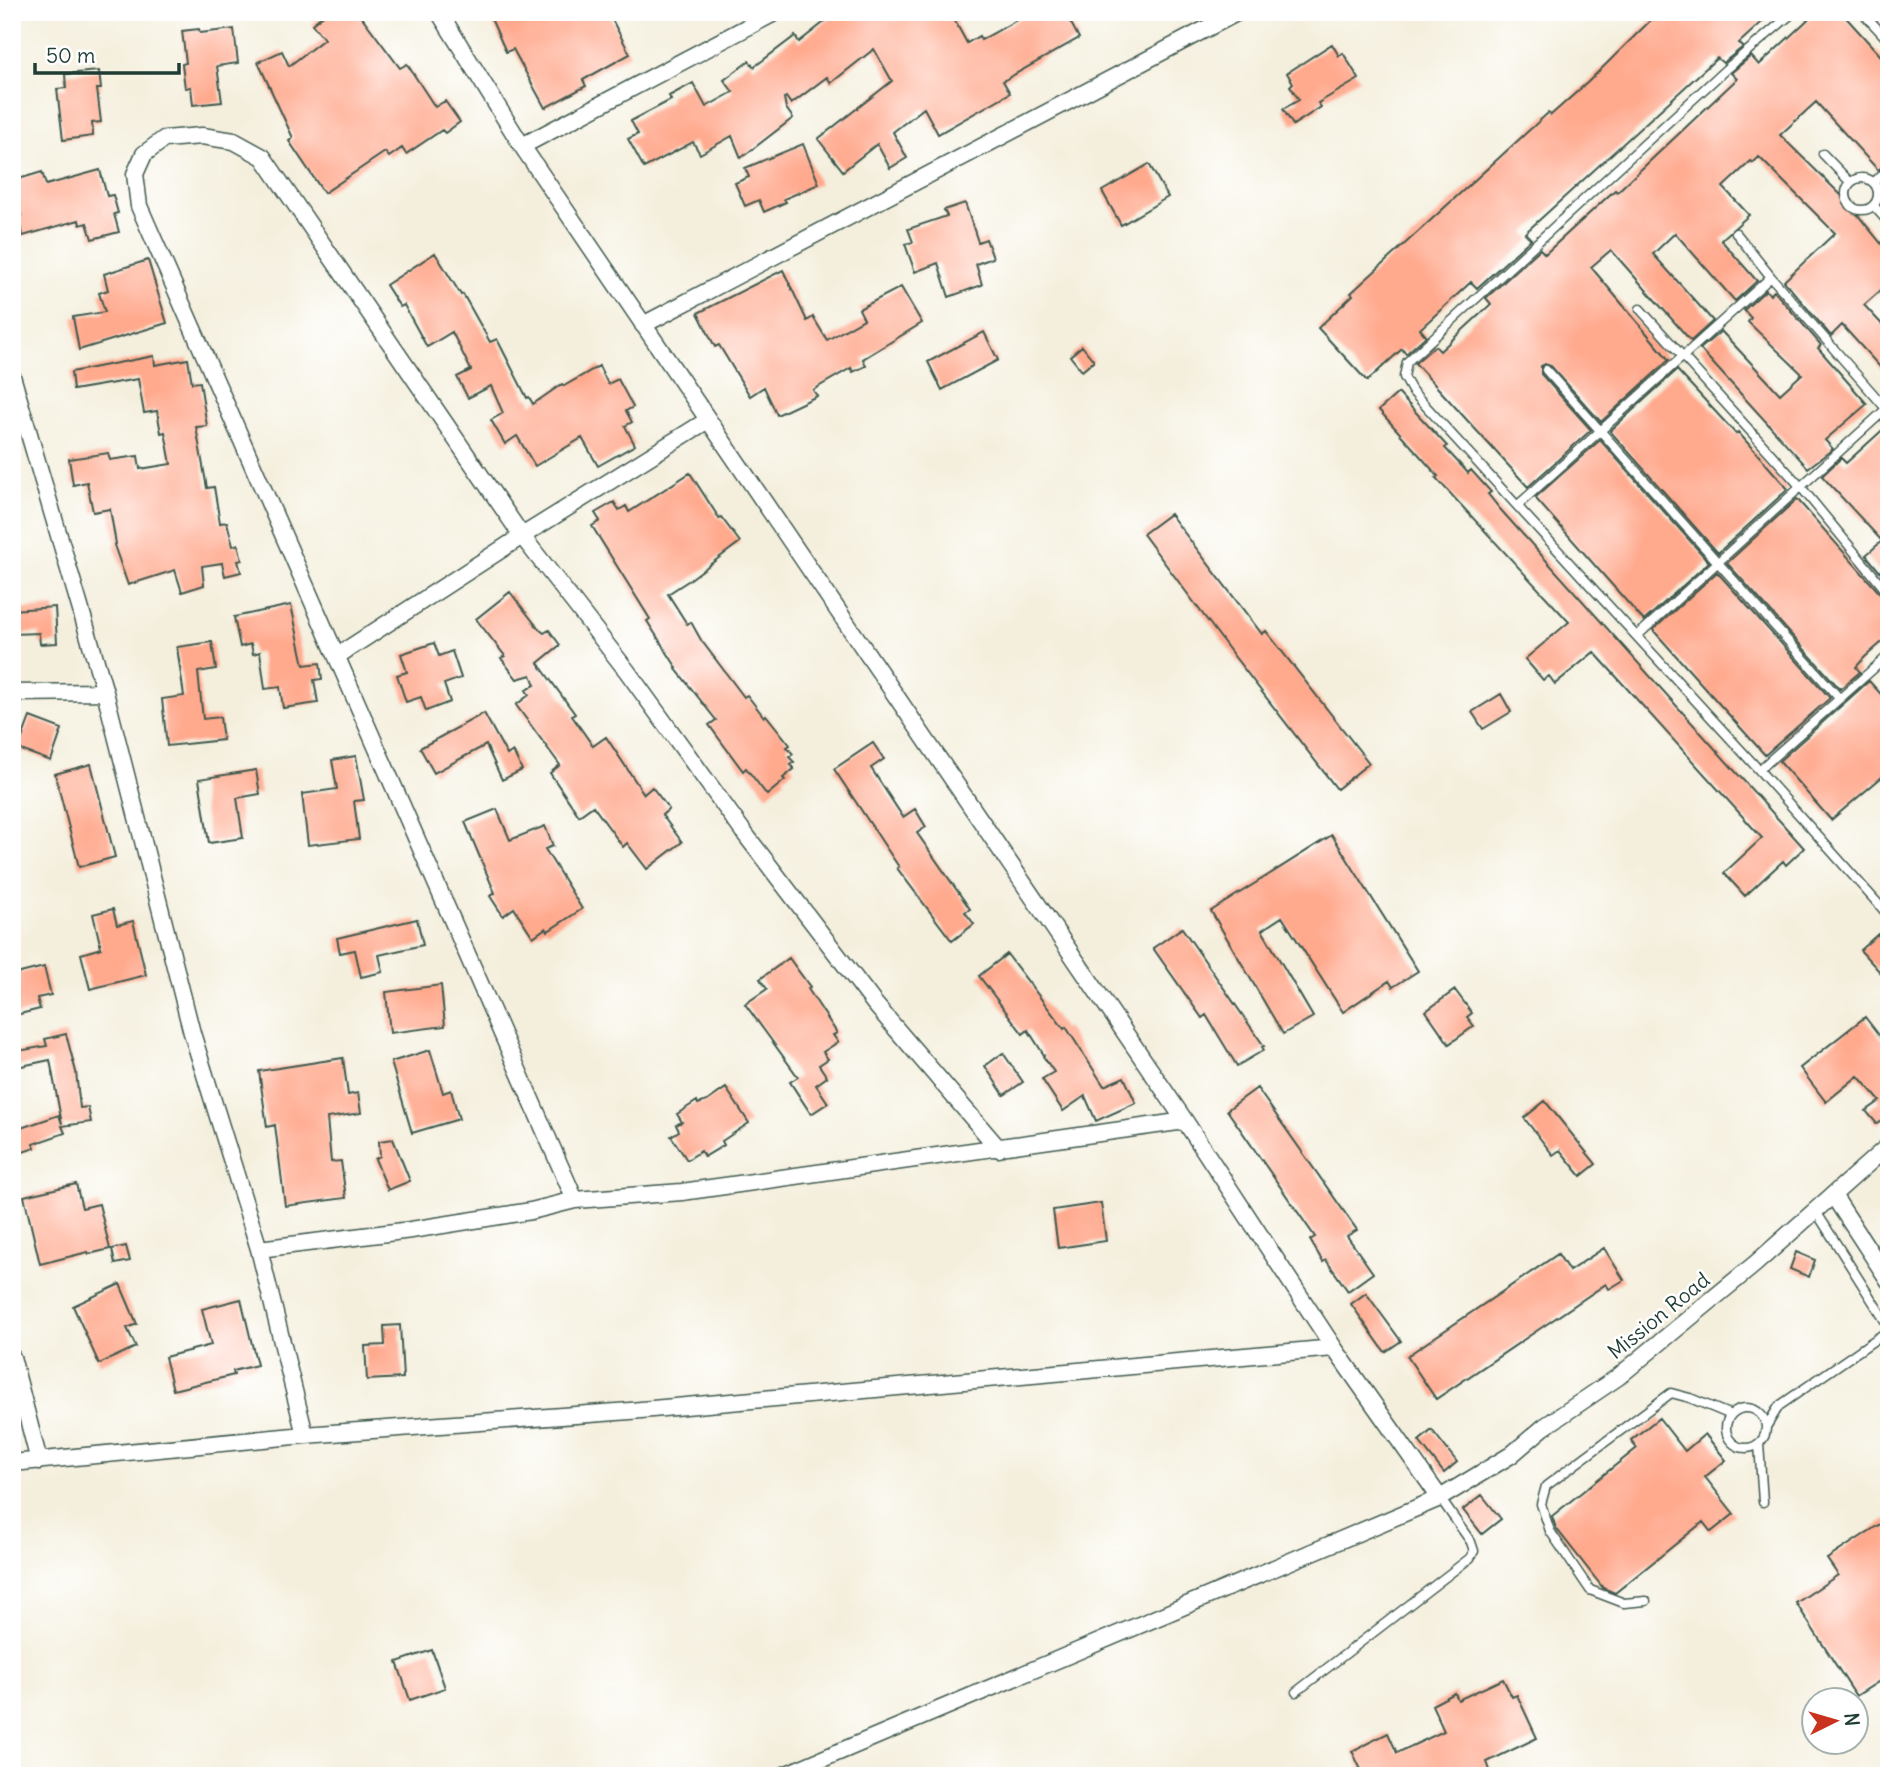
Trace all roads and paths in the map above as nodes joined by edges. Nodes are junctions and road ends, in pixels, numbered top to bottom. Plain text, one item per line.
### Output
1 (439, 12) edge
2 (776, 12) edge
3 (1238, 12) edge
4 (1794, 12) edge
5 (1862, 12) edge
6 (1889, 41) edge
7 (522, 146) junction
8 (1822, 154) dead end
9 (1889, 169) edge
10 (1850, 182) junction
11 (1874, 182) junction
12 (1874, 206) junction
13 (1889, 223) edge
14 (1736, 233) dead end
15 (1771, 277) junction
16 (1640, 309) dead end
17 (643, 325) junction
18 (1682, 356) junction
19 (1546, 370) dead end
20 (12, 376) edge
21 (1888, 411) edge
22 (708, 420) junction
23 (1600, 430) junction
24 (1800, 486) junction
25 (1518, 505) junction
26 (522, 536) junction
27 (1718, 562) junction
28 (1889, 594) edge
29 (1637, 636) junction
30 (1889, 655) edge
31 (337, 656) junction
32 (105, 692) junction
33 (12, 693) edge
34 (1839, 698) junction
35 (1759, 770) junction
36 (1889, 916) edge
37 (1185, 1121) junction
38 (1889, 1145) edge
39 (999, 1149) junction
40 (1833, 1195) junction
41 (575, 1200) junction
42 (1815, 1210) junction
43 (258, 1250) junction
44 (1889, 1280) edge
45 (1889, 1329) edge
46 (1334, 1348) junction
47 (12, 1357) edge
48 (1779, 1406) junction
49 (1755, 1410) junction
50 (1731, 1415) junction
51 (1766, 1427) junction
52 (305, 1435) junction
53 (1759, 1444) junction
54 (39, 1461) junction
55 (12, 1463) edge
56 (1440, 1498) junction
57 (1763, 1502) dead end
58 (1646, 1601) dead end
59 (1296, 1692) dead end
60 (782, 1776) edge

1 - 7 street
2 - 7 street
3 - 17 street
4 - 25 lane
5 - 6 lane
7 - 17 street
8 - 10 lane
9 - 11 lane
10 - 11 lane
10 - 12 lane
11 - 12 lane
12 - 13 lane
14 - 15 lane
15 - 18 lane
15 - 21 lane
16 - 18 lane
17 - 22 street
18 - 23 lane
18 - 24 lane
19 - 23 lane
20 - 32 street
21 - 24 lane
22 - 26 street
22 - 37 street
23 - 25 lane
23 - 27 lane
24 - 27 lane
24 - 28 lane
25 - 29 lane
26 - 31 street
26 - 31 street
26 - 39 street
27 - 29 lane
27 - 34 lane
29 - 35 lane
30 - 34 lane
31 - 41 street
32 - 33 street
32 - 43 street
34 - 35 lane
35 - 36 lane
37 - 39 street
37 - 46 street
38 - 40 street, Mission Road
39 - 41 street
40 - 42 street, Mission Road
40 - 44 street
41 - 43 street
42 - 45 lane
42 - 56 street, Mission Road
43 - 52 street
45 - 48 lane
46 - 52 street
46 - 56 street
47 - 54 street
48 - 49 lane
48 - 51 lane
49 - 50 lane
49 - 51 lane
50 - 53 lane
50 - 58 lane
51 - 53 lane
52 - 54 street
53 - 57 lane
54 - 55 street
56 - 59 lane
56 - 60 street, Mission Road

